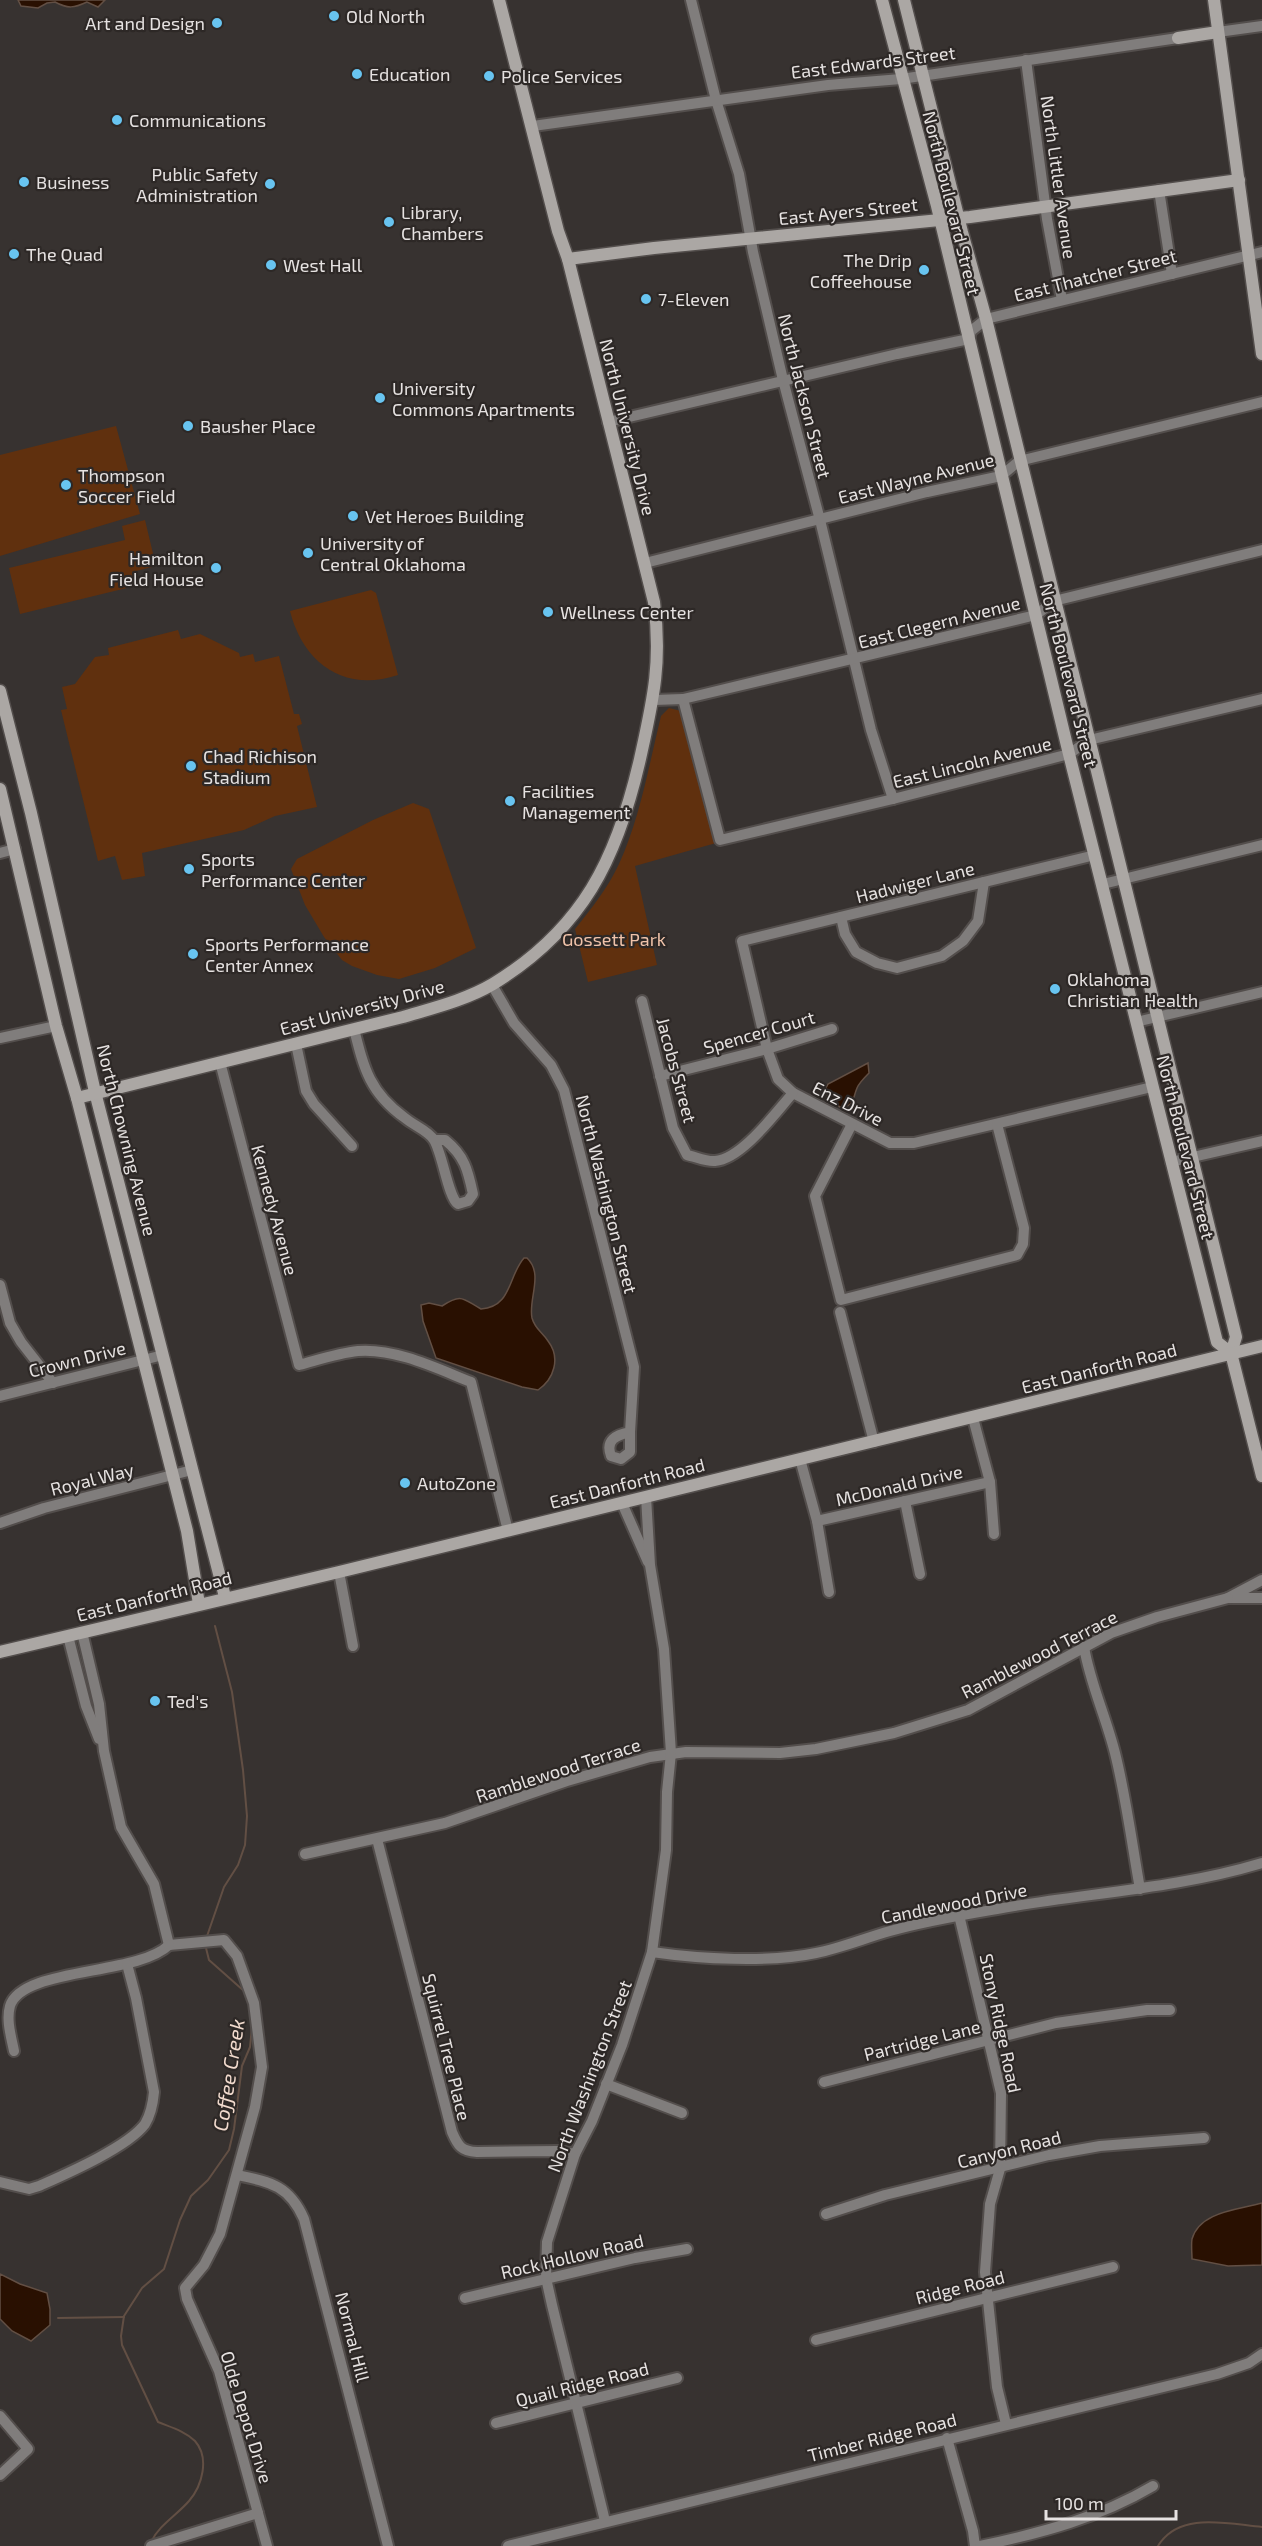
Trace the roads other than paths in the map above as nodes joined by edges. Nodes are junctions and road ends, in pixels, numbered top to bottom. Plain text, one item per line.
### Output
1 (499, 0) edge
2 (691, 0) edge
3 (882, 0) edge
4 (904, 0) edge
5 (1214, 0) edge
6 (1262, 26) edge
7 (1218, 32) junction
8 (1178, 38) joint
9 (1026, 60) junction
10 (923, 75) junction
11 (901, 79) junction
12 (716, 100) junction
13 (533, 126) junction
14 (1239, 180) junction
15 (1159, 190) junction
16 (1045, 206) junction
17 (959, 218) junction
18 (939, 220) junction
19 (751, 240) junction
20 (1256, 253) edge
21 (568, 259) junction
22 (1172, 274) junction
23 (1062, 300) junction
24 (986, 319) junction
25 (969, 339) junction
26 (1262, 354) edge
27 (783, 380) junction
28 (1262, 402) edge
29 (608, 422) junction
30 (1020, 461) junction
31 (1002, 476) junction
32 (820, 520) junction
33 (1262, 550) edge
34 (645, 563) junction
35 (1054, 601) junction
36 (1036, 615) junction
37 (854, 659) junction
38 (0, 691) edge
39 (683, 699) junction
40 (1262, 699) edge
41 (654, 700) junction
42 (3, 719) edge
43 (1089, 740) junction
44 (1069, 754) junction
45 (0, 789) edge
46 (893, 799) junction
47 (1112, 837) junction
48 (1262, 845) edge
49 (15, 849) junction
50 (0, 853) edge
51 (1095, 855) junction
52 (606, 865) joint
53 (1123, 879) junction
54 (984, 882) junction
55 (1103, 884) junction
56 (841, 917) junction
57 (742, 941) joint
58 (492, 985) junction
59 (1262, 992) edge
60 (642, 1001) dead end
61 (1157, 1017) junction
62 (1136, 1022) junction
63 (56, 1026) junction
64 (354, 1029) junction
65 (832, 1029) dead end
66 (0, 1038) edge
67 (296, 1044) junction
68 (767, 1049) junction
69 (220, 1062) junction
70 (1170, 1066) junction
71 (660, 1076) junction
72 (1152, 1087) junction
73 (95, 1092) junction
74 (794, 1093) junction
75 (77, 1098) junction
76 (852, 1124) junction
77 (997, 1124) junction
78 (434, 1140) junction
79 (1262, 1141) edge
80 (352, 1146) dead end
81 (1193, 1157) junction
82 (1171, 1162) junction
83 (0, 1285) edge
84 (840, 1312) dead end
85 (1262, 1346) edge
86 (1231, 1353) junction
87 (163, 1354) junction
88 (143, 1360) junction
89 (53, 1383) junction
90 (0, 1396) edge
91 (973, 1418) junction
92 (630, 1432) dead end
93 (874, 1442) junction
94 (800, 1460) junction
95 (192, 1470) junction
96 (173, 1475) junction
97 (1262, 1476) edge
98 (990, 1482) junction
99 (646, 1497) junction
100 (905, 1501) junction
101 (622, 1503) junction
102 (817, 1521) junction
103 (0, 1523) edge
104 (508, 1531) junction
105 (994, 1534) dead end
106 (650, 1565) junction
107 (339, 1572) junction
108 (920, 1574) dead end
109 (1262, 1581) edge
110 (829, 1592) dead end
111 (225, 1598) junction
112 (1228, 1598) junction
113 (1262, 1598) edge
114 (199, 1604) junction
115 (82, 1632) junction
116 (68, 1636) junction
117 (353, 1646) dead end
118 (1084, 1647) junction
119 (0, 1652) edge
120 (104, 1751) junction
121 (671, 1753) junction
122 (377, 1839) junction
123 (305, 1854) dead end
124 (1262, 1863) edge
125 (1140, 1889) junction
126 (959, 1916) junction
127 (169, 1945) junction
128 (652, 1952) junction
129 (127, 1964) junction
130 (1170, 2010) dead end
131 (990, 2040) junction
132 (14, 2051) dead end
133 (824, 2082) dead end
134 (606, 2084) junction
135 (682, 2113) dead end
136 (1204, 2138) dead end
137 (575, 2154) junction
138 (1000, 2169) junction
139 (237, 2175) junction
140 (0, 2182) edge
141 (826, 2214) dead end
142 (687, 2249) dead end
143 (1113, 2266) dead end
144 (546, 2278) junction
145 (465, 2298) dead end
146 (987, 2298) junction
147 (816, 2340) dead end
148 (1262, 2354) edge
149 (677, 2378) dead end
150 (576, 2401) junction
151 (0, 2416) edge
152 (496, 2423) dead end
153 (1006, 2424) junction
154 (947, 2438) junction
155 (0, 2475) edge
156 (1153, 2486) dead end
157 (258, 2512) junction
158 (605, 2521) junction
159 (151, 2546) edge
160 (267, 2546) edge
161 (388, 2546) edge
162 (508, 2546) edge
163 (975, 2546) edge
164 (980, 2546) edge

1 - 13 main road, North University Drive
2 - 12 street, North Jackson Street
3 - 11 main road, North Boulevard Street
4 - 10 main road, North Boulevard Street
5 - 7 main road
6 - 7 street
7 - 8 main road, East Edwards Street
7 - 14 main road
8 - 9 street, East Edwards Street
9 - 10 street, East Edwards Street
9 - 16 street, North Littler Avenue
10 - 11 street, East Edwards Street
10 - 17 main road, North Boulevard Street
11 - 12 street, East Edwards Street
11 - 18 main road, North Boulevard Street
12 - 13 street, East Edwards Street
12 - 19 street, North Jackson Street
13 - 21 main road, North University Drive
14 - 15 main road, East Ayers Street
14 - 20 main road
15 - 16 main road, East Ayers Street
15 - 22 street
16 - 17 main road, East Ayers Street
16 - 23 street, North Littler Avenue
17 - 18 main road, East Ayers Street
17 - 24 main road, North Boulevard Street
18 - 19 main road, East Ayers Street
18 - 25 main road, North Boulevard Street
19 - 21 main road, East Ayers Street
19 - 27 street, North Jackson Street
20 - 22 street, East Thatcher Street
20 - 26 main road
21 - 29 main road, North University Drive
22 - 23 street, East Thatcher Street
23 - 24 street, East Thatcher Street
24 - 25 street
24 - 30 main road, North Boulevard Street
25 - 27 street
25 - 31 main road, North Boulevard Street
27 - 29 street
27 - 32 street, North Jackson Street
28 - 30 street, East Wayne Avenue
29 - 34 main road, North University Drive
30 - 31 street, East Wayne Avenue
30 - 35 main road, North Boulevard Street
31 - 32 street, East Wayne Avenue
31 - 36 main road, North Boulevard Street
32 - 34 street, East Wayne Avenue
32 - 37 street, North Jackson Street
33 - 35 street, East Clegern Avenue
34 - 41 main road, North University Drive
35 - 36 street, East Clegern Avenue
35 - 43 main road, North Boulevard Street
36 - 37 street, East Clegern Avenue
36 - 44 main road, North Boulevard Street
37 - 39 street, East Clegern Avenue
37 - 46 street, North Jackson Street
38 - 42 main road, North Chowning Avenue
39 - 41 street, East Clegern Avenue
39 - 46 street, East Lincoln Avenue
40 - 43 street, East Lincoln Avenue
41 - 52 main road, North University Drive
42 - 73 main road, North Chowning Avenue
43 - 44 street, East Lincoln Avenue
43 - 47 main road, North Boulevard Street
44 - 46 street, East Lincoln Avenue
44 - 51 main road, North Boulevard Street
45 - 49 main road
47 - 51 main road
47 - 53 main road, North Boulevard Street
48 - 53 street
49 - 50 street
49 - 63 main road
51 - 54 street, Hadwiger Lane
51 - 55 main road, North Boulevard Street
52 - 58 main road, East University Drive
53 - 55 street
53 - 61 main road, North Boulevard Street
54 - 56 street, Hadwiger Lane
54 - 56 street
55 - 62 main road, North Boulevard Street
56 - 57 street, Hadwiger Lane
57 - 68 street, Enz Drive
58 - 64 main road, East University Drive
58 - 92 street, North Washington Street
59 - 61 street
60 - 71 street, Jacobs Street
61 - 62 street
61 - 70 main road, North Boulevard Street
62 - 72 main road, North Boulevard Street
63 - 66 street
63 - 75 main road
64 - 67 main road, East University Drive
64 - 78 street
65 - 68 street, Spencer Court
67 - 69 main road, East University Drive
67 - 80 street
68 - 71 street, Spencer Court
68 - 74 street, Enz Drive
69 - 73 main road, East University Drive
69 - 104 street, Kennedy Avenue
70 - 72 main road
70 - 81 main road, North Boulevard Street
71 - 74 street, Jacobs Street
72 - 77 street, Enz Drive
72 - 82 main road, North Boulevard Street
73 - 75 main road, East University Drive
73 - 87 main road, North Chowning Avenue
74 - 76 street, Enz Drive
75 - 88 main road
76 - 77 street, Enz Drive
76 - 77 street
78 - 78 street
79 - 81 street
81 - 82 street
81 - 86 main road, North Boulevard Street
82 - 86 main road, North Boulevard Street
83 - 89 street
84 - 93 street
85 - 86 main road, East Danforth Road
86 - 91 main road, East Danforth Road
86 - 97 main road, North Boulevard Street
87 - 88 street, Crown Drive
87 - 95 main road, North Chowning Avenue
88 - 89 street, Crown Drive
88 - 96 main road
89 - 90 street, Crown Drive
91 - 93 main road, East Danforth Road
91 - 98 street
93 - 94 main road, East Danforth Road
94 - 99 main road, East Danforth Road
94 - 102 street
95 - 96 street, Royal Way
95 - 111 main road, North Chowning Avenue
96 - 103 street, Royal Way
96 - 114 main road
98 - 100 street, McDonald Drive
98 - 105 street
99 - 101 main road, East Danforth Road
99 - 106 street, North Washington Street
100 - 102 street, McDonald Drive
100 - 108 street
101 - 104 main road, East Danforth Road
101 - 106 street, North Washington Street
102 - 110 street
104 - 107 main road, East Danforth Road
106 - 121 street, North Washington Street
107 - 111 main road, East Danforth Road
107 - 117 street
109 - 112 street, Ramblewood Terrace
111 - 114 main road, East Danforth Road
112 - 113 street, Ramblewood Terrace
112 - 118 street, Ramblewood Terrace
114 - 115 main road, East Danforth Road
115 - 116 main road, East Danforth Road
115 - 120 street
116 - 119 main road, East Danforth Road
116 - 120 street
118 - 121 street, Ramblewood Terrace
118 - 125 street
120 - 127 street
121 - 122 street, Ramblewood Terrace
121 - 128 street, North Washington Street
122 - 123 street, Ramblewood Terrace
122 - 137 street, Squirrel Tree Place
124 - 125 street, Candlewood Drive
125 - 126 street, Candlewood Drive
126 - 128 street, Candlewood Drive
126 - 131 street, Stony Ridge Road
127 - 129 street
127 - 139 street, Olde Depot Drive
128 - 134 street, North Washington Street
129 - 132 street
129 - 140 street
130 - 131 street, Partridge Lane
131 - 133 street, Partridge Lane
131 - 138 street, Stony Ridge Road
134 - 135 street
134 - 137 street, North Washington Street
136 - 138 street, Canyon Road
137 - 144 street, North Washington Street
138 - 141 street, Canyon Road
138 - 146 street, Stony Ridge Road
139 - 157 street, Olde Depot Drive
139 - 161 street, Normal Hill
142 - 144 street, Rock Hollow Road
143 - 146 street, Ridge Road
144 - 145 street, Rock Hollow Road
144 - 150 street, North Washington Street
146 - 147 street, Ridge Road
146 - 153 street, Stony Ridge Road
148 - 153 street, Timber Ridge Road
149 - 150 street, Quail Ridge Road
150 - 152 street, Quail Ridge Road
150 - 158 street, North Washington Street
151 - 155 street
153 - 154 street, Timber Ridge Road
154 - 158 street, Timber Ridge Road
154 - 163 street
156 - 164 street
157 - 159 street
157 - 160 street, Olde Depot Drive
158 - 162 street, Timber Ridge Road

